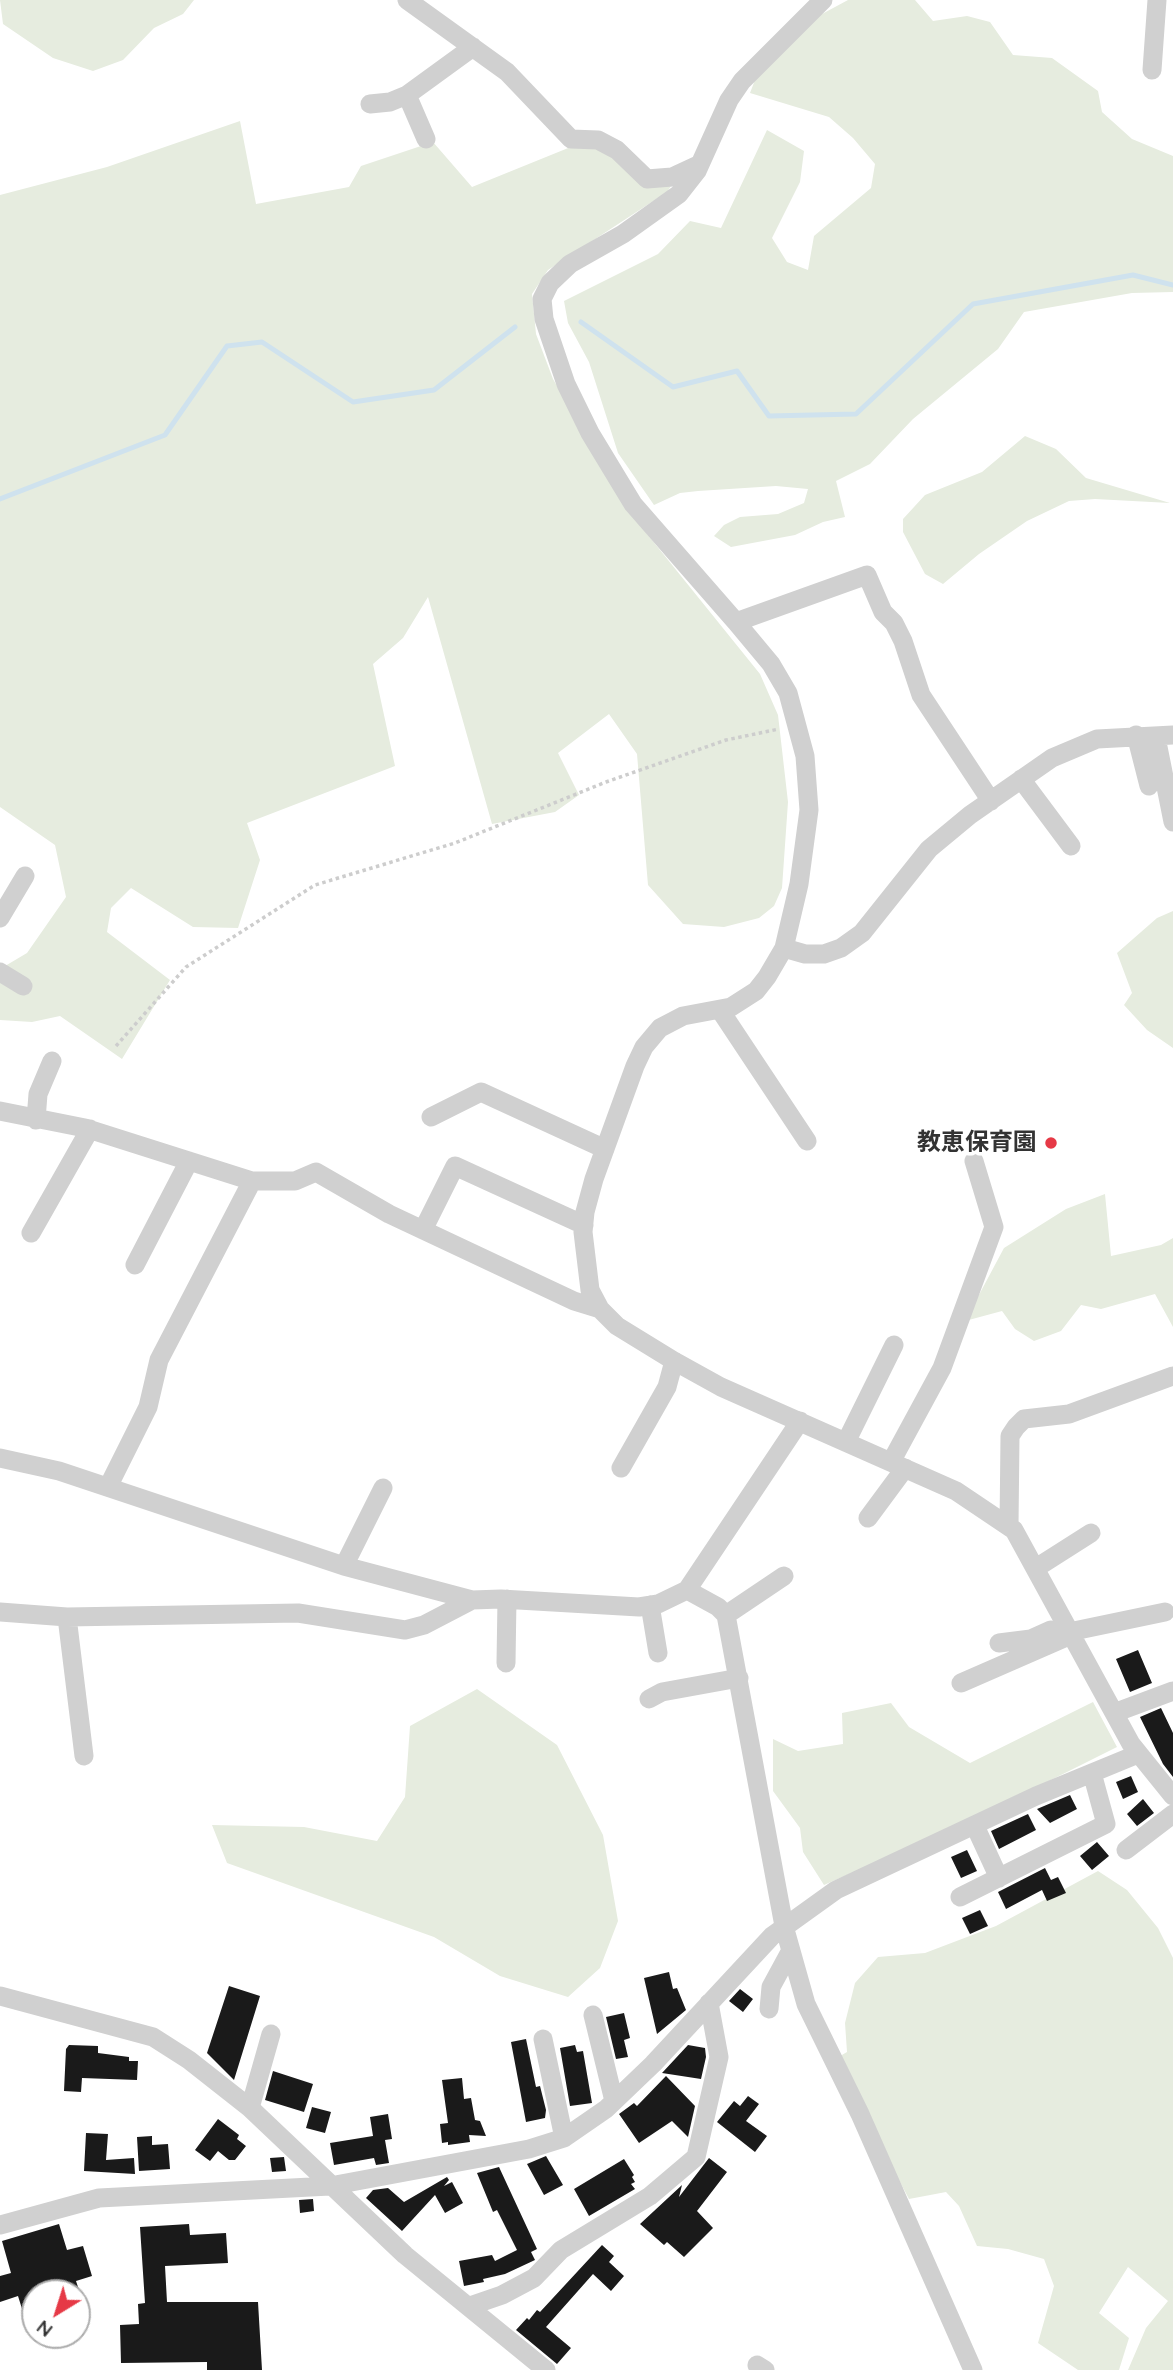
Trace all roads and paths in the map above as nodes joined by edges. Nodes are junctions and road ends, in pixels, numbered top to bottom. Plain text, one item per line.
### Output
1 (407, 0) edge
2 (823, 0) edge
3 (1157, 0) edge
4 (473, 47) junction
5 (1152, 70) dead end
6 (407, 95) junction
7 (370, 104) dead end
8 (426, 139) dead end
9 (701, 163) junction
10 (736, 622) junction
11 (798, 725) junction
12 (1136, 735) junction
13 (1164, 736) edge
14 (1021, 779) junction
15 (1149, 786) dead end
16 (991, 801) junction
17 (1173, 822) edge
18 (1071, 846) dead end
19 (25, 876) dead end
20 (0, 918) edge
21 (784, 948) junction
22 (0, 972) edge
23 (23, 986) dead end
24 (720, 1010) junction
25 (116, 1046) dead end
26 (52, 1062) dead end
27 (0, 1111) edge
28 (431, 1117) dead end
29 (36, 1119) junction
30 (90, 1129) junction
31 (807, 1141) dead end
32 (605, 1149) junction
33 (189, 1161) junction
34 (974, 1161) dead end
35 (252, 1181) junction
36 (584, 1225) junction
37 (423, 1230) junction
38 (31, 1233) dead end
39 (135, 1265) dead end
40 (600, 1309) junction
41 (894, 1345) dead end
42 (674, 1360) junction
43 (1173, 1377) edge
44 (800, 1421) junction
45 (846, 1442) junction
46 (0, 1458) edge
47 (898, 1465) junction
48 (621, 1468) dead end
49 (108, 1487) junction
50 (383, 1488) dead end
51 (869, 1518) dead end
52 (1009, 1526) junction
53 (1091, 1533) dead end
54 (344, 1566) junction
55 (1036, 1568) junction
56 (784, 1576) dead end
57 (687, 1590) junction
58 (507, 1599) junction
59 (472, 1600) junction
60 (650, 1605) junction
61 (0, 1612) edge
62 (1165, 1612) dead end
63 (726, 1615) junction
64 (67, 1617) junction
65 (1068, 1630) junction
66 (999, 1643) dead end
67 (658, 1653) dead end
68 (506, 1663) dead end
69 (738, 1678) junction
70 (961, 1683) dead end
71 (1173, 1691) edge
72 (649, 1699) dead end
73 (1114, 1713) junction
74 (1138, 1754) junction
75 (84, 1756) dead end
76 (1092, 1773) junction
77 (1173, 1796) edge
78 (1173, 1814) edge
79 (975, 1826) junction
80 (1126, 1850) dead end
81 (999, 1878) junction
82 (960, 1897) dead end
83 (784, 1926) junction
84 (790, 1952) junction
85 (0, 1996) edge
86 (709, 2003) junction
87 (769, 2009) dead end
88 (593, 2015) dead end
89 (271, 2034) dead end
90 (543, 2039) dead end
91 (614, 2101) junction
92 (250, 2108) junction
93 (564, 2137) junction
94 (330, 2186) junction
95 (0, 2225) edge
96 (470, 2306) junction
97 (546, 2370) edge
98 (973, 2370) edge

1 - 4 street
2 - 9 street
3 - 5 street
4 - 6 street
4 - 9 street
6 - 7 street
6 - 8 street
9 - 10 street
10 - 11 street
10 - 16 street
11 - 21 street
11 - 25 path
12 - 13 street
12 - 14 street
12 - 15 street
13 - 17 street
14 - 16 street
14 - 18 street
16 - 21 street
19 - 20 street
21 - 24 street
22 - 23 street
24 - 31 street
24 - 32 street
26 - 29 street
27 - 29 street
28 - 32 street
29 - 30 street
30 - 33 street
30 - 38 street
32 - 36 street
33 - 35 street
33 - 39 street
34 - 47 street
35 - 37 street
35 - 49 street
36 - 37 street
36 - 40 street
37 - 40 street
40 - 42 street
41 - 45 street
42 - 44 street
42 - 48 street
43 - 52 street
44 - 45 street
44 - 57 street
45 - 47 street
46 - 49 street
47 - 51 street
47 - 52 street
49 - 54 street
50 - 54 street
52 - 55 street
53 - 55 street
54 - 59 street
55 - 65 street
56 - 63 street
57 - 60 street
57 - 63 street
58 - 59 street
58 - 60 street
58 - 68 street
59 - 64 street
60 - 67 street
61 - 64 street
62 - 65 street
63 - 69 street
64 - 75 street
65 - 66 street
65 - 70 street
65 - 73 street
69 - 72 street
69 - 83 street
71 - 73 street
73 - 74 street
74 - 76 street
74 - 77 street
76 - 79 street
76 - 81 street
78 - 80 street
79 - 81 street
79 - 83 street
81 - 82 street
83 - 84 street
83 - 86 street
84 - 87 street
84 - 98 street
85 - 92 street
86 - 91 street
86 - 96 street
88 - 91 street
89 - 92 street
90 - 93 street
91 - 93 street
92 - 94 street
93 - 94 street
94 - 95 street
94 - 96 street
96 - 97 street

